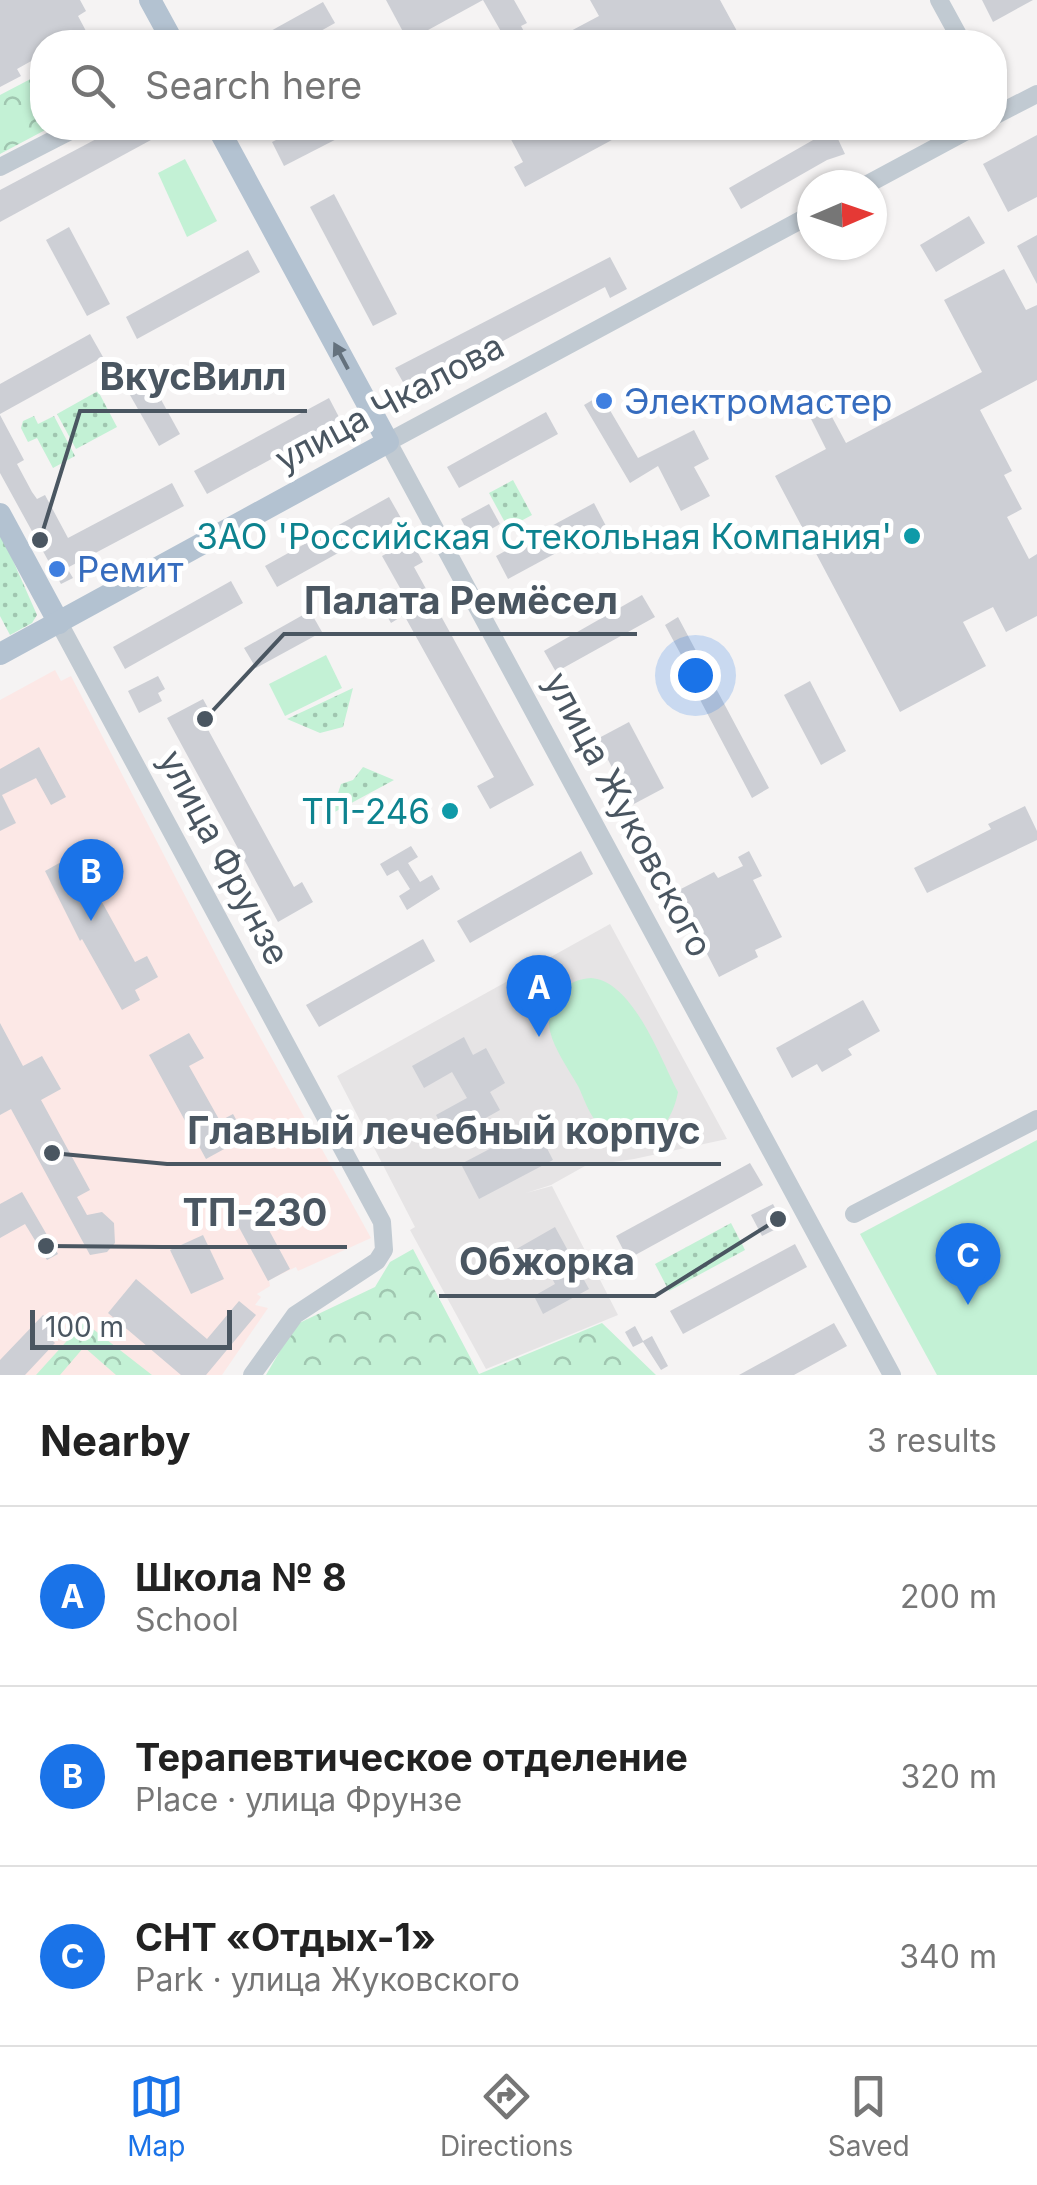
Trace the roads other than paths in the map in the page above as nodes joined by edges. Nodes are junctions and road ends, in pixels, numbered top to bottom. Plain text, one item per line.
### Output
1 (150, 0) edge
2 (940, 0) edge
3 (166, 30) edge
4 (956, 30) edge
5 (1037, 94) edge
6 (1007, 106) edge
7 (53, 140) edge
8 (224, 140) edge
9 (950, 140) edge
10 (0, 167) edge
11 (887, 174) edge
12 (797, 222) edge
13 (388, 442) junction
14 (0, 514) edge
15 (59, 624) junction
16 (0, 654) edge
17 (1037, 1119) edge
18 (854, 1214) dead end
19 (252, 1375) edge
20 (892, 1375) edge

1 - 3 main road
2 - 4 street
5 - 6 street
7 - 10 street
13 -> 8 main road, улица Жуковского
9 - 11 street
12 - 13 street, улица Чкалова
13 - 15 main road, улица Чкалова
13 - 20 street, улица Жуковского
14 - 15 main road, улица Фрунзе
15 - 16 main road, улица Чкалова
15 - 19 street, улица Фрунзе
17 - 18 street

